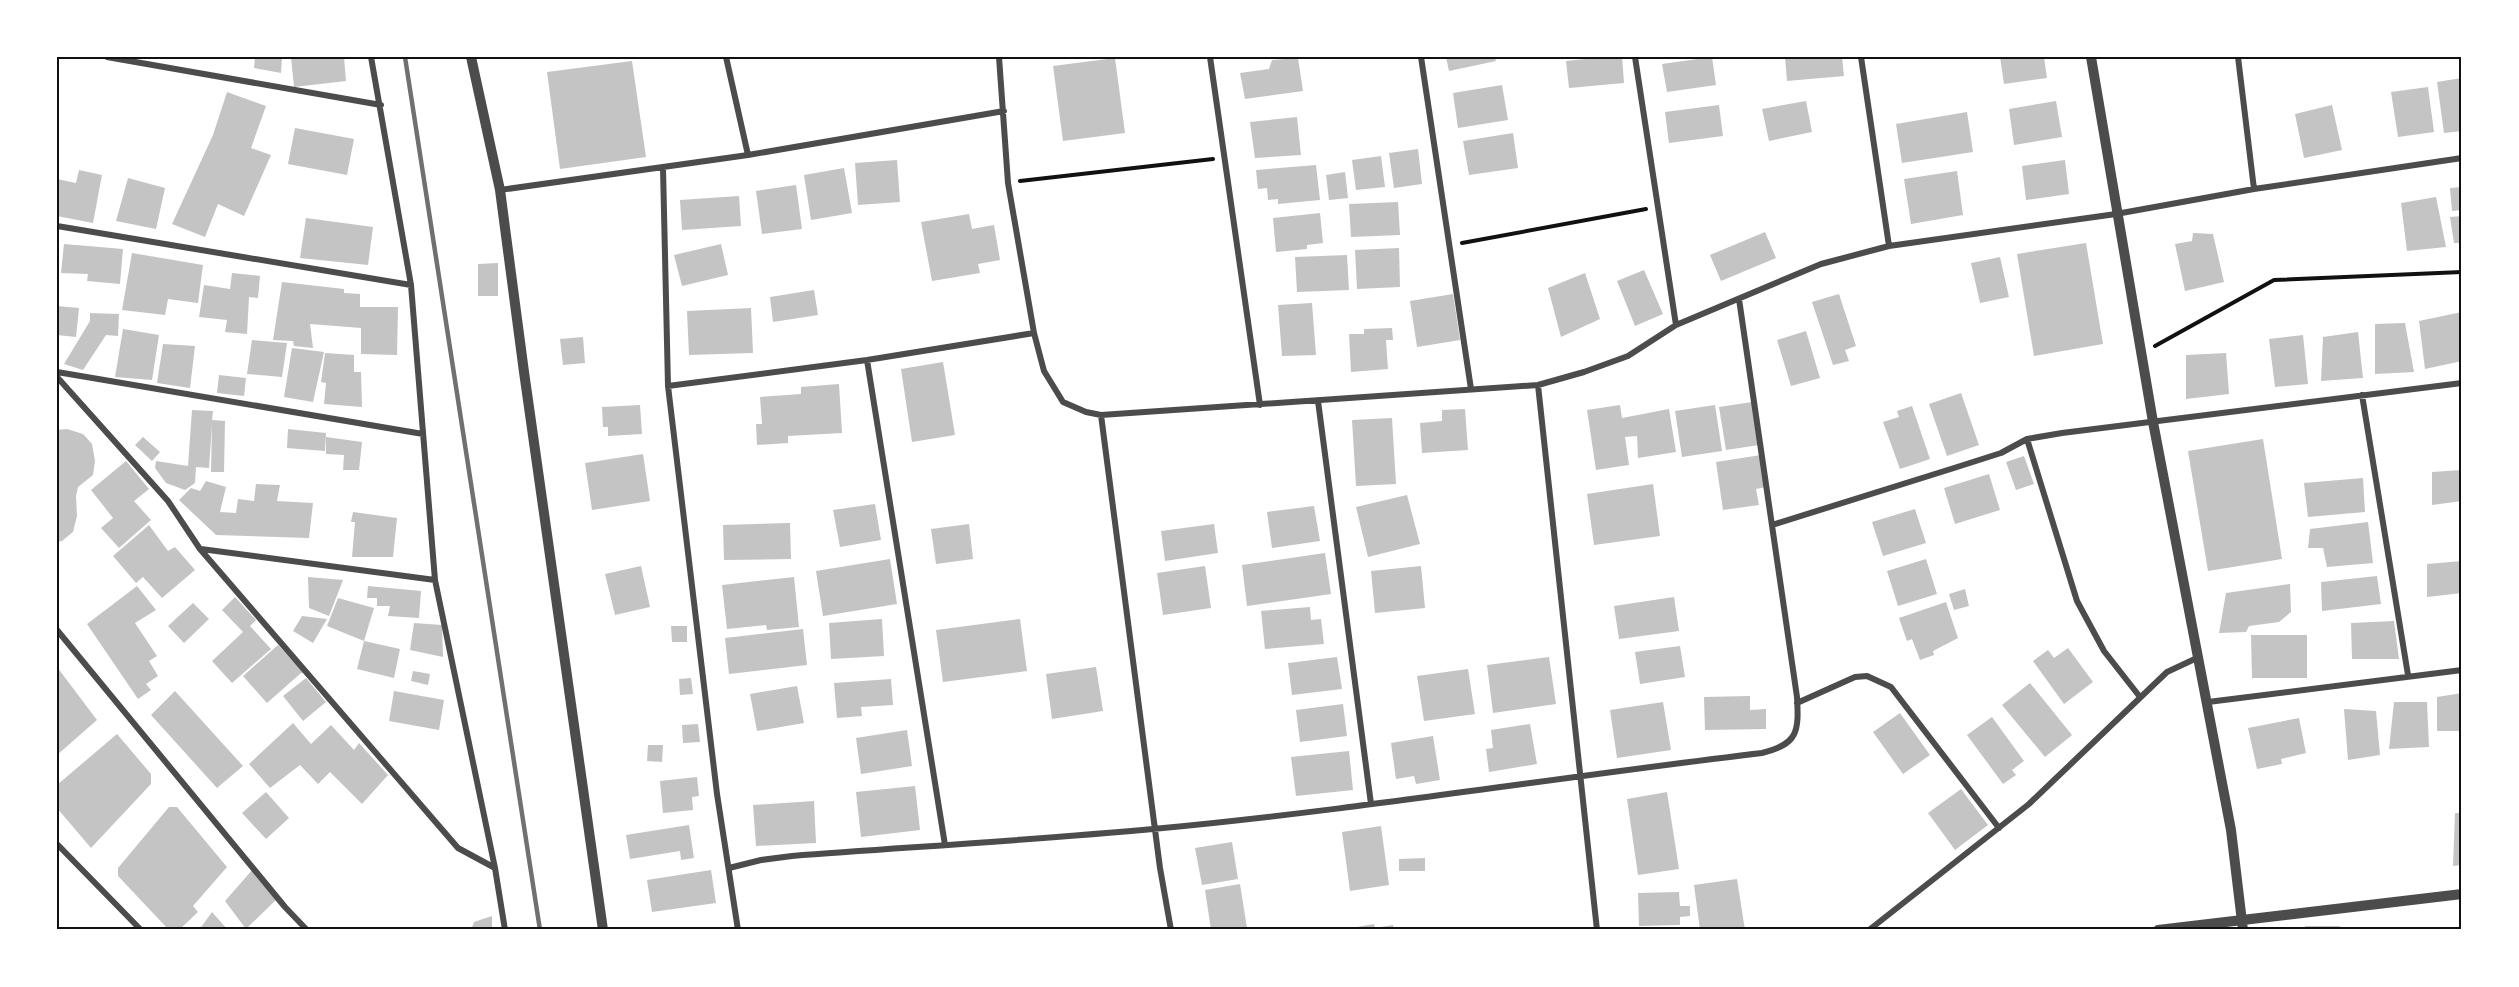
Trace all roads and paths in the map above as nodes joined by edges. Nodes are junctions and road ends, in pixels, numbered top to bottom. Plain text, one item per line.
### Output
1 (107, 57) edge
2 (371, 57) edge
3 (471, 57) edge
4 (726, 57) edge
5 (999, 57) edge
6 (1210, 57) edge
7 (1421, 57) edge
8 (1635, 57) edge
9 (1862, 57) edge
10 (2091, 57) edge
11 (2238, 57) edge
12 (381, 105) junction
13 (1004, 111) junction
14 (748, 155) junction
15 (1225, 158) junction
16 (2462, 158) edge
17 (663, 168) junction
18 (1008, 183) junction
19 (2254, 189) junction
20 (500, 190) junction
21 (1658, 207) junction
22 (2116, 214) junction
23 (57, 226) edge
24 (1449, 245) junction
25 (1889, 246) junction
26 (2462, 272) edge
27 (411, 285) junction
28 (1738, 299) junction
29 (1677, 325) junction
30 (1035, 333) junction
31 (2141, 354) junction
32 (867, 360) junction
33 (57, 372) edge
34 (57, 377) edge
35 (2462, 383) edge
36 (1538, 385) junction
37 (668, 386) junction
38 (1471, 389) junction
39 (2362, 395) junction
40 (1318, 401) junction
41 (1260, 405) junction
42 (1101, 415) junction
43 (2152, 422) junction
44 (423, 434) junction
45 (2027, 439) junction
46 (1772, 525) junction
47 (200, 549) junction
48 (435, 580) junction
49 (57, 630) edge
50 (2199, 657) junction
51 (2462, 670) edge
52 (2408, 675) junction
53 (2140, 697) junction
54 (2208, 702) junction
55 (1797, 703) junction
56 (1582, 774) junction
57 (1371, 804) junction
58 (1999, 828) junction
59 (1154, 829) junction
60 (57, 844) edge
61 (945, 845) junction
62 (495, 868) junction
63 (729, 868) junction
64 (2462, 894) edge
65 (2243, 925) edge
66 (141, 930) edge
67 (307, 930) edge
68 (506, 930) edge
69 (603, 930) edge
70 (738, 930) edge
71 (1172, 930) edge
72 (1597, 930) edge
73 (1869, 930) edge
74 (2158, 930) edge

1 - 12 street
2 - 12 street
3 - 20 street
4 - 14 street
5 - 13 street
6 - 15 street
7 - 24 street
8 - 21 street
9 - 25 street
10 - 22 street
11 - 19 street
12 - 27 street
13 - 14 street
13 - 18 street
14 - 17 street
15 - 18 path
15 - 41 street
16 - 19 street
17 - 20 street
17 - 37 street
18 - 30 street
19 - 22 street
20 - 69 street
21 - 24 path
21 - 29 street
22 - 25 street
22 - 31 street
23 - 27 street
24 - 38 street
25 - 28 street
26 - 31 path
27 - 44 street
28 - 29 street
28 - 46 street
29 - 36 street
30 - 32 street
30 - 42 street
31 - 43 street
32 - 37 street
32 - 61 street
33 - 44 street
34 - 47 street
35 - 39 street
36 - 38 street
36 - 56 street
37 - 63 street
38 - 40 street
39 - 43 street
39 - 52 street
40 - 41 street
40 - 57 street
41 - 42 street
42 - 59 street
43 - 45 street
43 - 50 street
44 - 48 street
45 - 46 street
45 - 53 street
46 - 55 street
47 - 48 street
47 - 62 street
48 - 62 street
49 - 67 street
50 - 53 street
50 - 54 street
51 - 52 street
52 - 54 street
53 - 58 street
54 - 65 street
55 - 56 street
55 - 58 street
56 - 57 street
56 - 72 street
57 - 59 street
58 - 73 street
59 - 61 street
59 - 71 street
60 - 66 street
61 - 63 street
62 - 68 street
63 - 70 street
64 - 65 street
65 - 74 street

